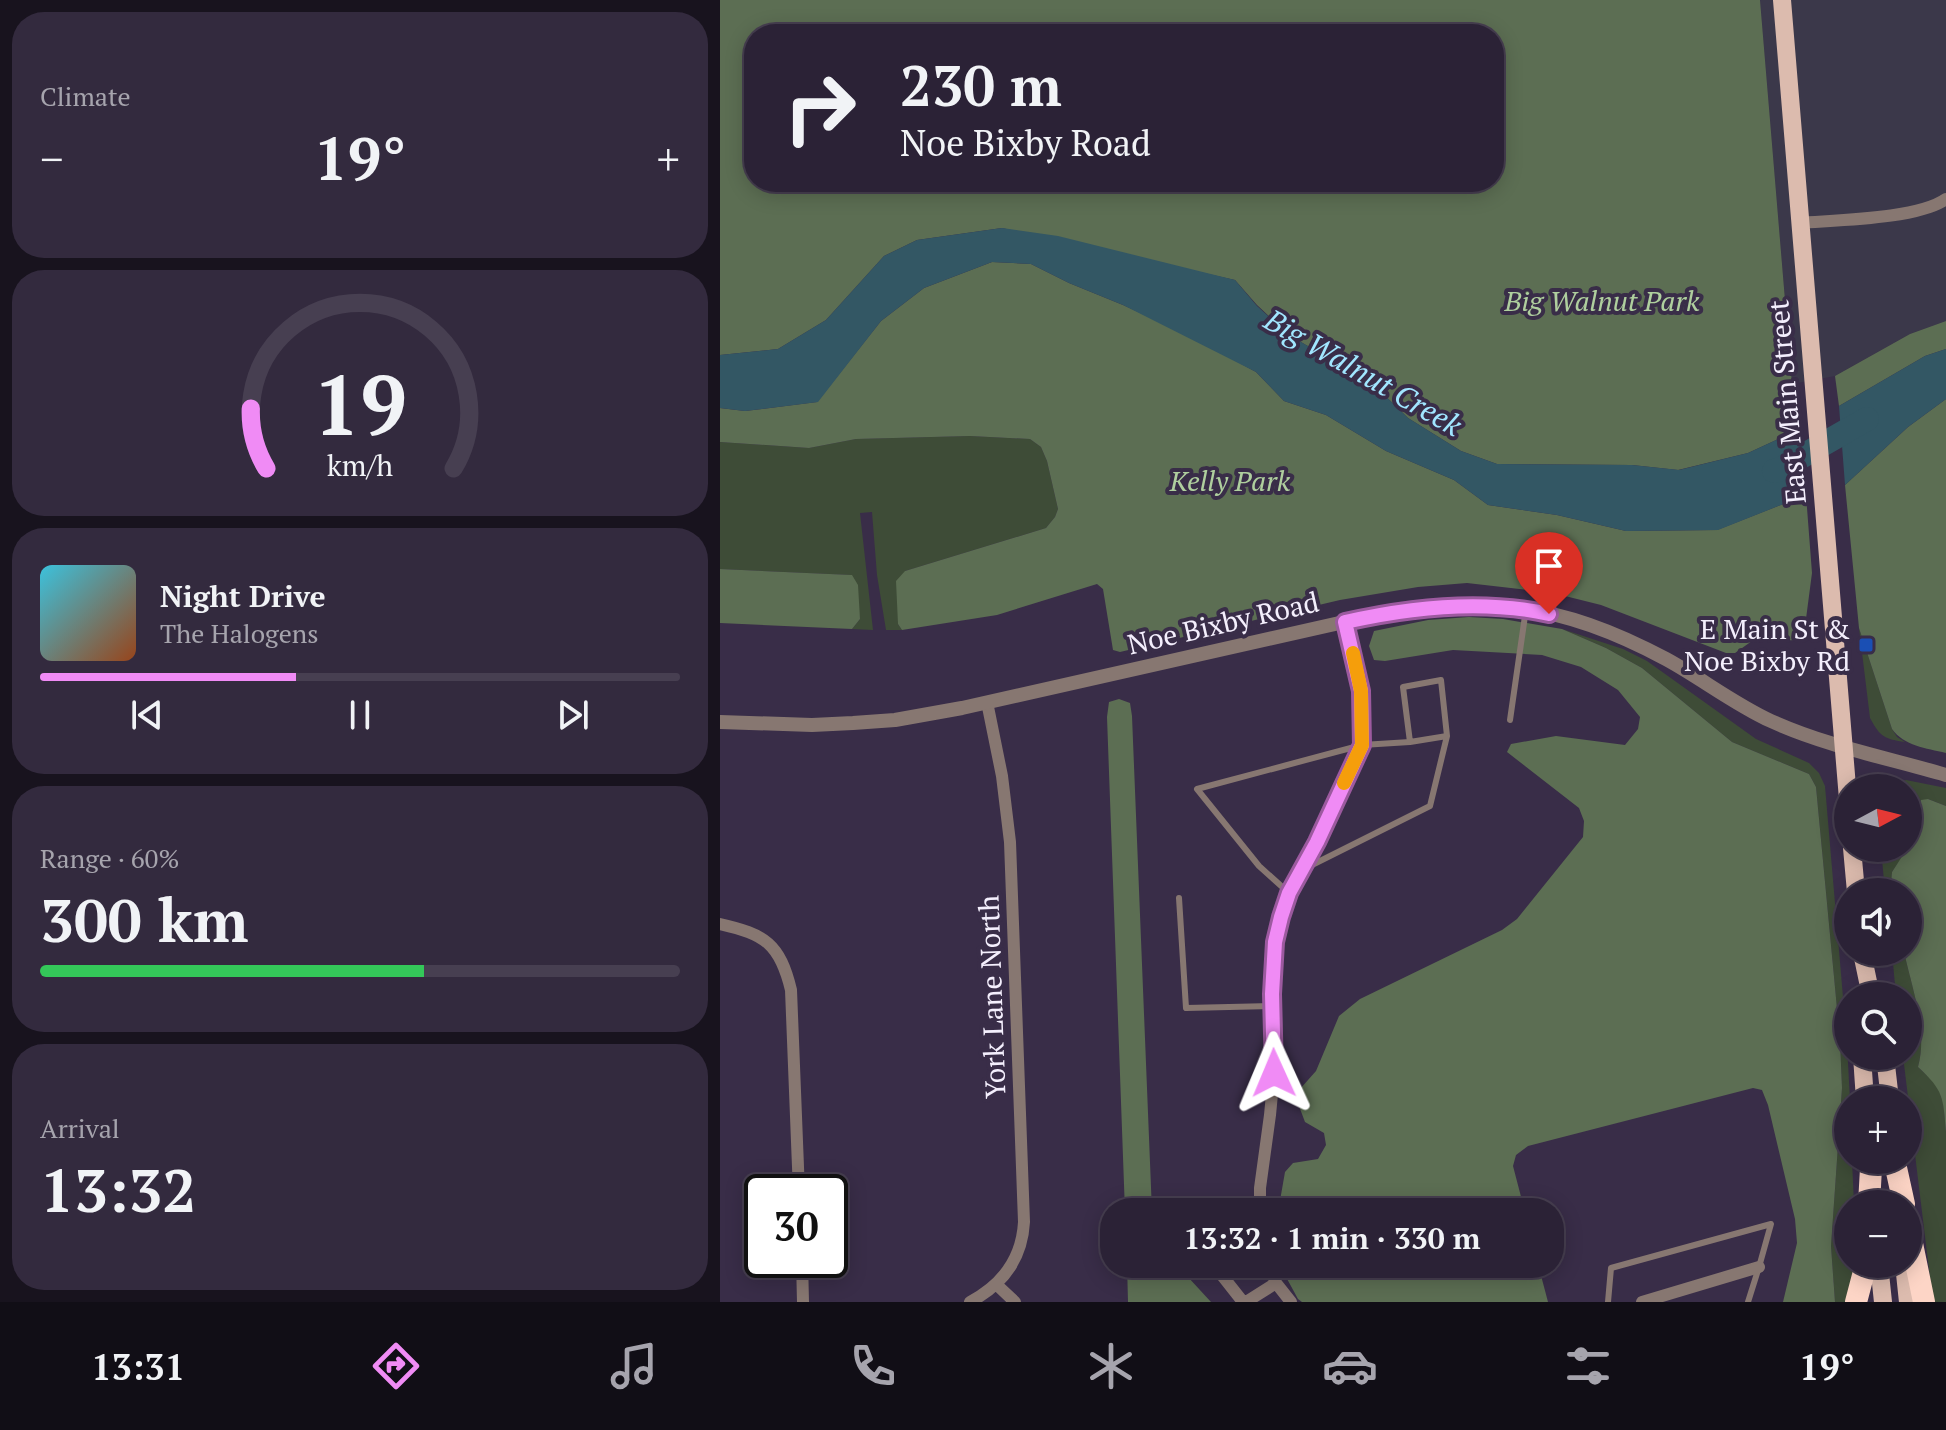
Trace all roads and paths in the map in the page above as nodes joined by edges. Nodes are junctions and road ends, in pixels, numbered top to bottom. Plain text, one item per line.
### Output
1 (1782, 0) edge
2 (1946, 199) edge
3 (1800, 223) junction
4 (1526, 609) junction
5 (1345, 622) junction
6 (987, 702) junction
7 (1510, 720) dead end
8 (720, 722) edge
9 (1447, 736) junction
10 (1410, 742) junction
11 (1362, 745) junction
12 (1843, 746) junction
13 (1846, 774) edge
14 (1946, 775) edge
15 (1301, 871) junction
16 (1289, 893) junction
17 (1179, 898) dead end
18 (720, 924) edge
19 (1272, 1006) junction
20 (798, 1174) edge
21 (1260, 1198) edge
22 (1759, 1267) junction
23 (802, 1278) edge
24 (1224, 1278) edge
25 (1274, 1278) edge
26 (1862, 1278) edge
27 (1880, 1278) edge
28 (1905, 1278) edge
29 (1919, 1278) edge
30 (1276, 1283) junction
31 (997, 1285) junction
32 (803, 1302) edge
33 (970, 1302) edge
34 (1015, 1302) edge
35 (1244, 1302) edge
36 (1291, 1302) edge
37 (1608, 1302) edge
38 (1642, 1302) edge
39 (1748, 1302) edge
40 (1856, 1302) edge
41 (1883, 1302) edge
42 (1908, 1302) edge
43 (1924, 1302) edge

1 - 3 main road, East Main Street
2 - 3 street
3 - 12 main road, East Main Street
4 - 5 street, Noe Bixby Road
4 - 7 lane
4 - 12 street, Noe Bixby Road
5 - 6 street, Noe Bixby Road
5 - 11 street
6 - 8 street, Noe Bixby Road
6 - 31 street, York Lane North
9 - 10 lane
9 - 10 lane
9 - 15 lane
10 - 11 lane
11 - 15 street
11 - 16 lane
12 - 13 main road, East Main Street
12 - 14 street, Noe Bixby Road
15 - 16 street
16 - 19 street
17 - 19 lane
18 - 20 street
19 - 21 street
22 - 37 lane
22 - 38 street
22 - 39 lane
23 - 32 street
24 - 35 street
25 - 30 street
26 - 40 highway
27 - 41 main road
28 - 42 main road
29 - 43 highway
30 - 35 street
30 - 36 street
31 - 33 street
31 - 34 street

